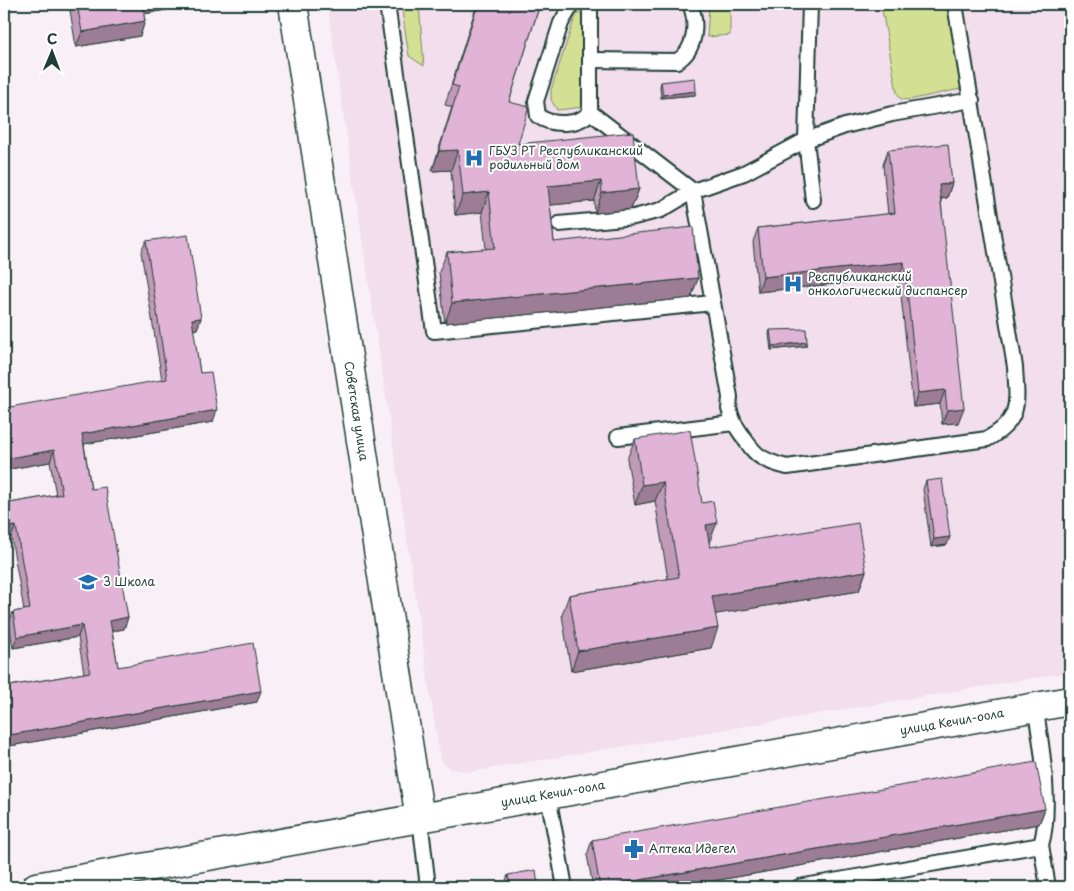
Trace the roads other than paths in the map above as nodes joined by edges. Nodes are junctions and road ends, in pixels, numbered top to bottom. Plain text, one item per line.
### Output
1 (293, 4) edge
2 (387, 4) edge
3 (572, 4) edge
4 (587, 4) edge
5 (690, 4) edge
6 (810, 4) edge
7 (955, 4) edge
8 (590, 60) junction
9 (972, 100) junction
10 (590, 112) junction
11 (806, 140) junction
12 (693, 192) junction
13 (813, 200) dead end
14 (559, 224) dead end
15 (713, 303) junction
16 (734, 423) junction
17 (618, 437) dead end
18 (1070, 701) edge
19 (1035, 707) junction
20 (548, 796) junction
21 (420, 819) junction
22 (1041, 845) junction
23 (36, 887) edge
24 (428, 887) edge
25 (565, 887) edge
26 (798, 887) edge
27 (1048, 887) edge

1 - 21 street, Советская улица
2 - 15 lane
3 - 10 lane
4 - 8 lane
5 - 8 lane
6 - 11 lane
7 - 9 lane
8 - 10 lane
9 - 11 lane
9 - 16 lane
10 - 12 lane
11 - 12 lane
11 - 13 lane
12 - 14 lane
12 - 15 lane
15 - 16 lane
16 - 17 lane
18 - 19 street, улица Кечил-оола
19 - 20 street, улица Кечил-оола
19 - 22 lane
20 - 21 street, улица Кечил-оола
20 - 25 lane
21 - 23 street, улица Кечил-оола
21 - 24 lane
22 - 26 lane
22 - 27 lane

